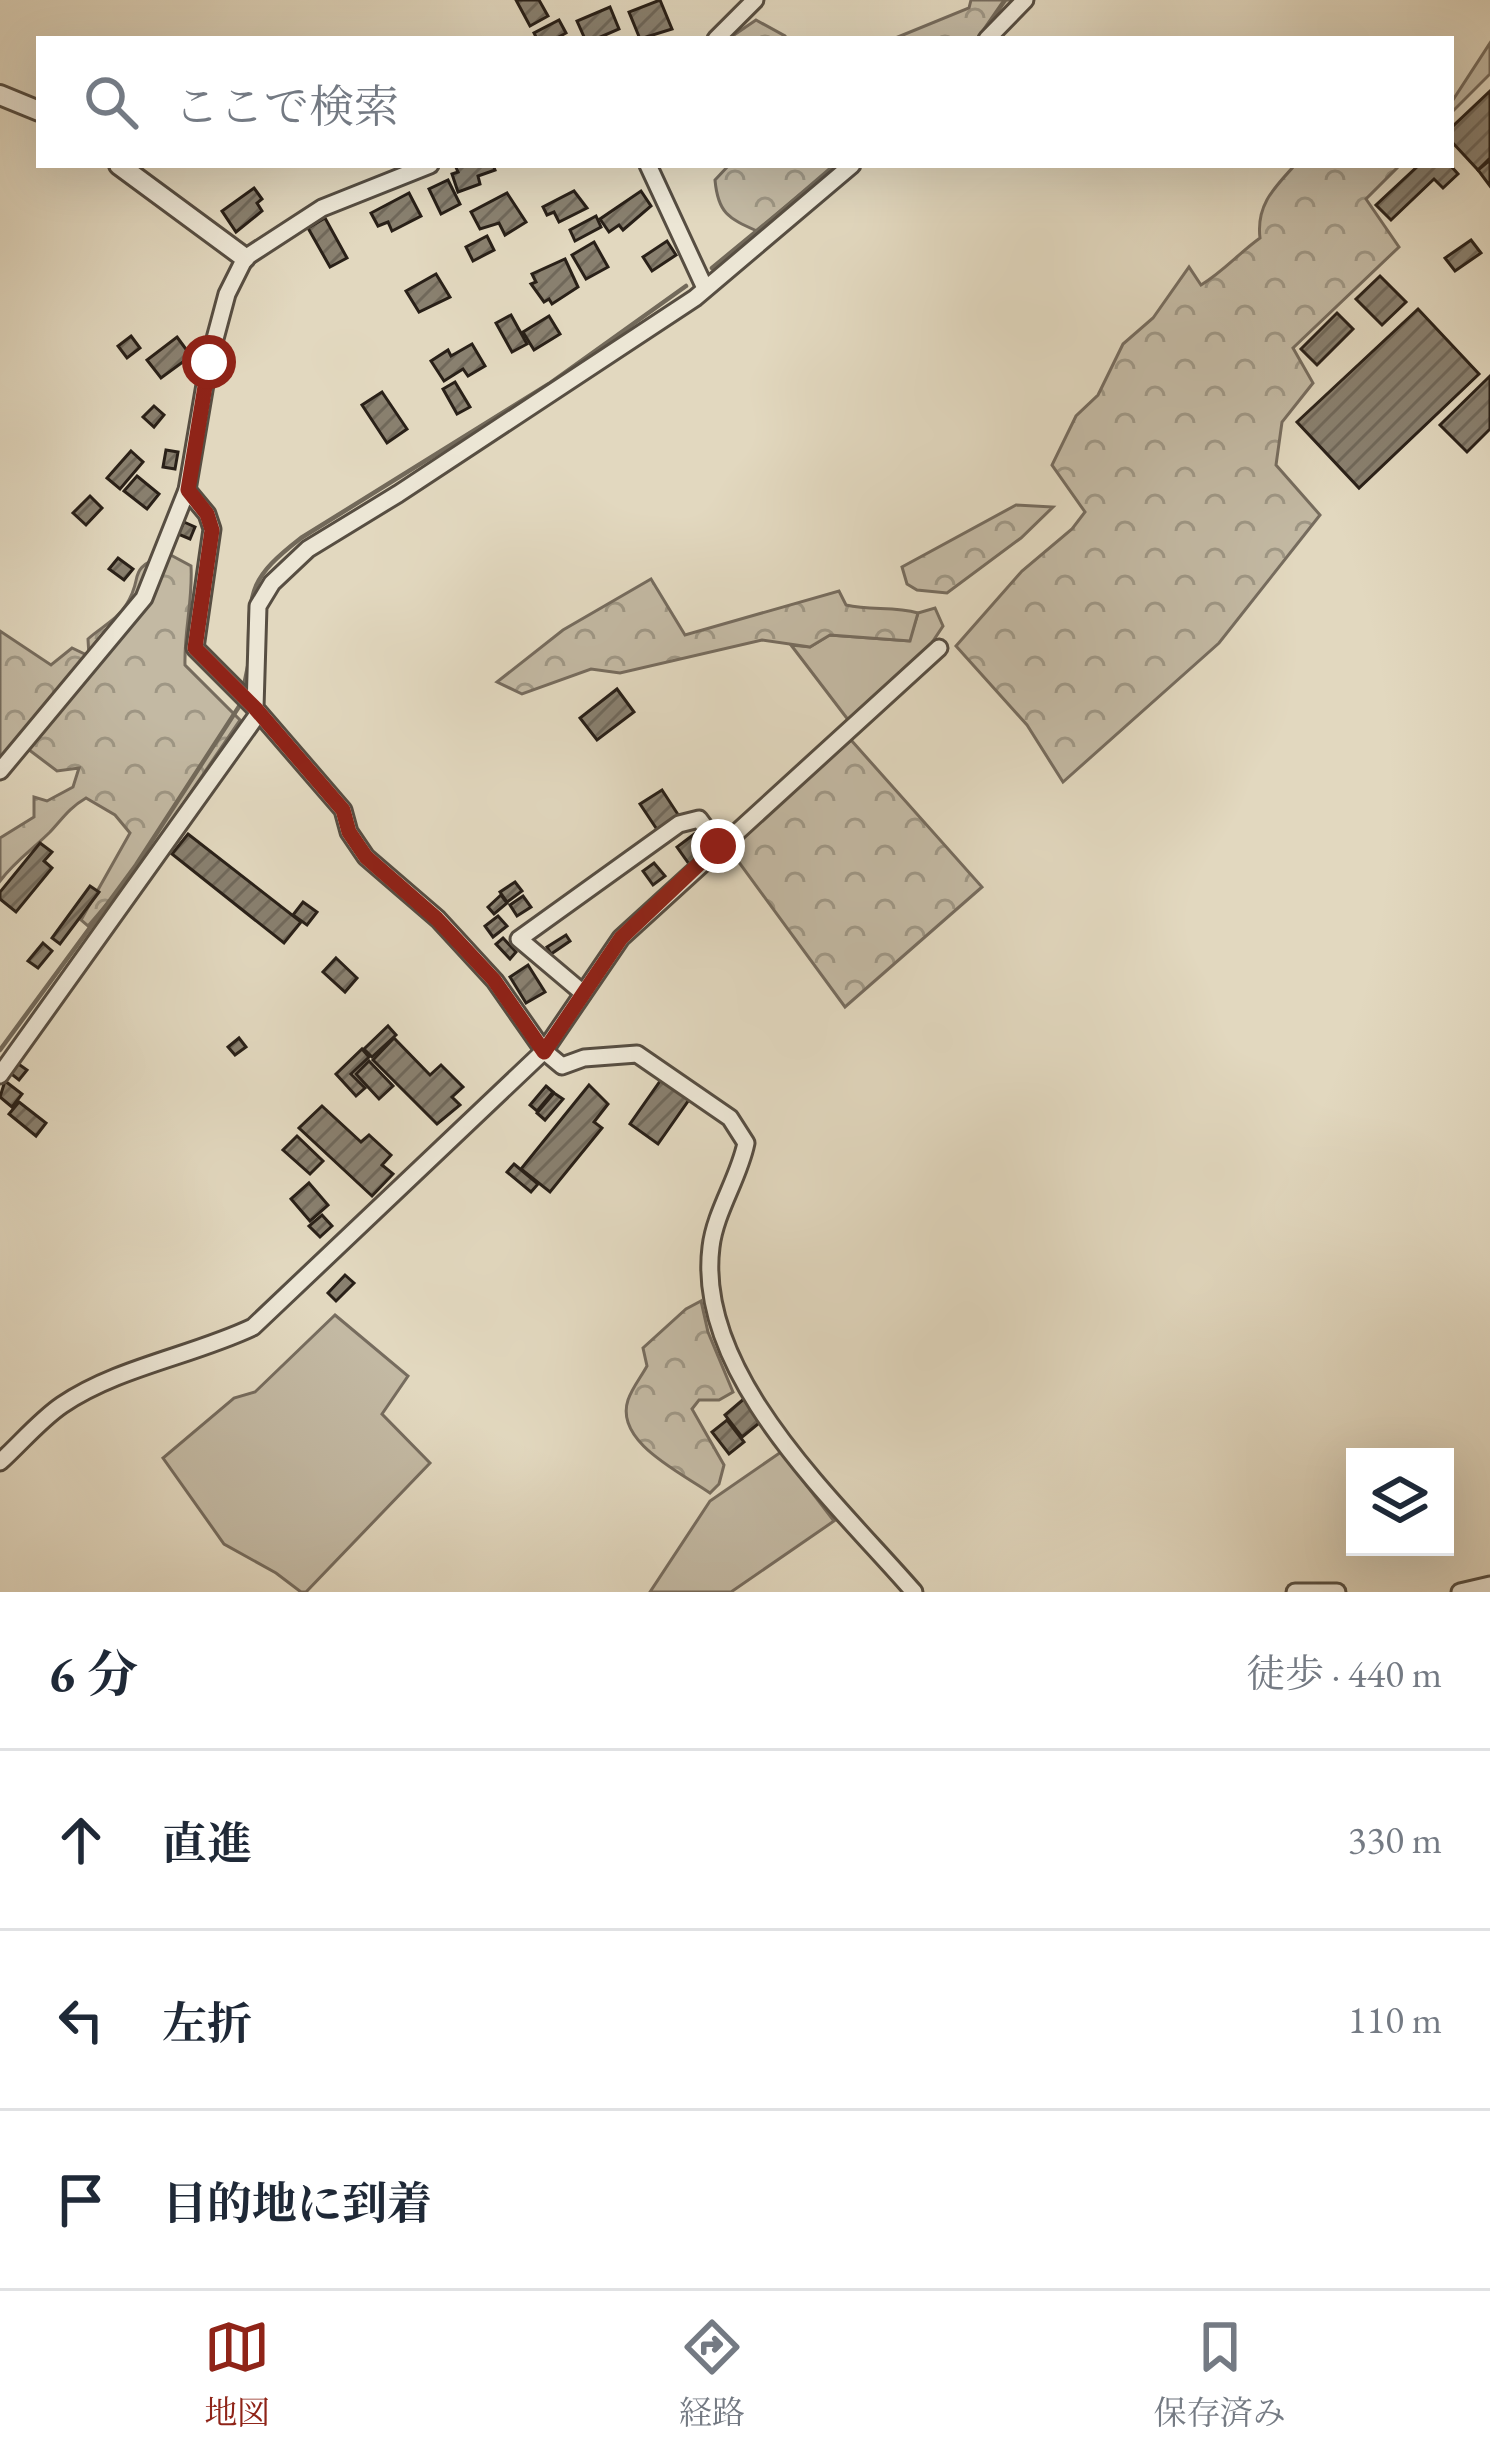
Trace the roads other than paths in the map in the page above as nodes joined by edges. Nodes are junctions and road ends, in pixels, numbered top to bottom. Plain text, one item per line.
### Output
1 (755, 0) edge
2 (1025, 0) edge
3 (719, 36) edge
4 (990, 36) edge
5 (0, 95) edge
6 (36, 110) edge
7 (122, 168) edge
8 (422, 168) edge
9 (649, 168) edge
10 (848, 168) edge
11 (245, 257) junction
12 (706, 288) junction
13 (188, 490) junction
14 (940, 648) dead end
15 (256, 711) junction
16 (0, 771) edge
17 (718, 846) junction
18 (583, 993) junction
19 (544, 1052) junction
20 (0, 1075) edge
21 (0, 1462) edge
22 (1490, 1585) edge
23 (914, 1592) edge
24 (1295, 1592) edge
25 (1337, 1592) edge
26 (1460, 1592) edge

1 - 3 street
2 - 4 street
5 - 6 street
7 - 11 street
8 - 11 street
9 - 12 street
10 - 12 street
11 - 13 street
12 - 15 street
13 - 15 street
13 - 16 street
14 - 17 street
15 - 19 street
15 - 20 street
17 - 18 street
17 - 18 street
18 - 19 street
19 - 21 street
19 - 23 street
22 - 26 street
24 - 25 street

